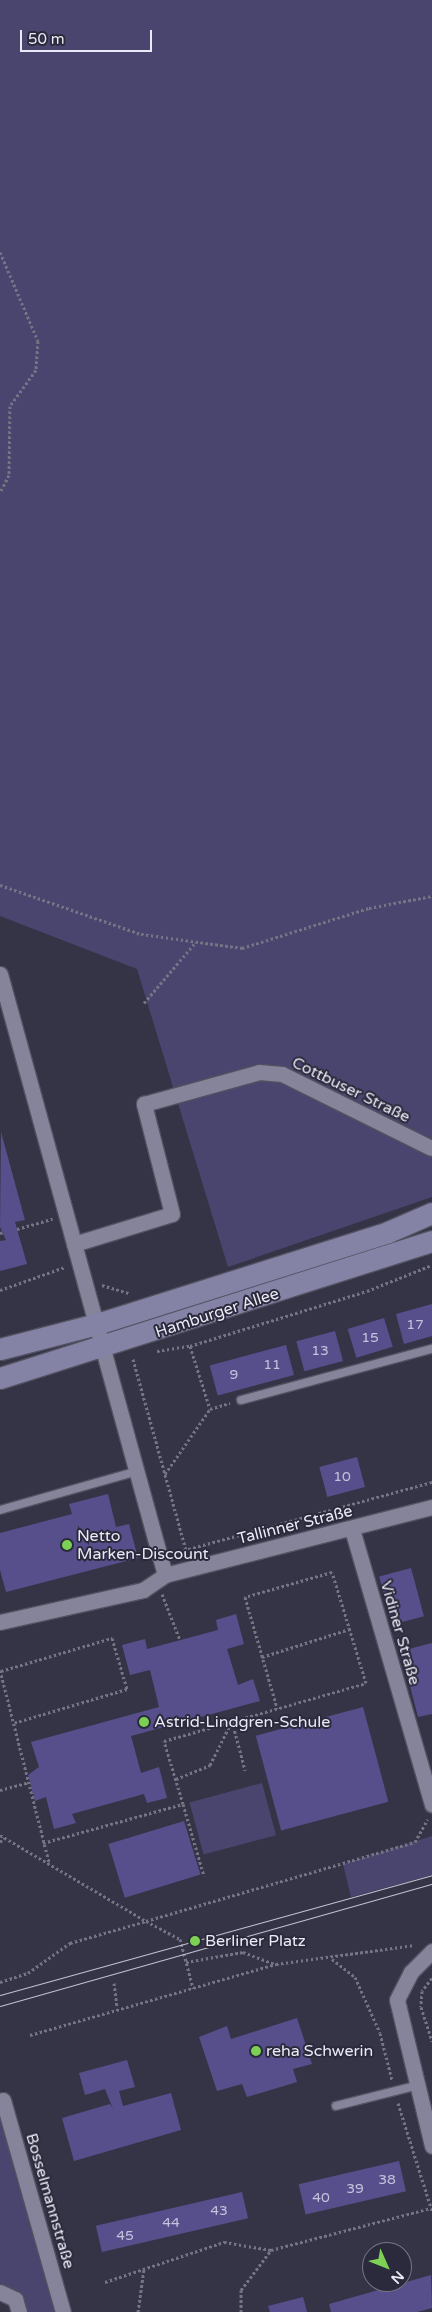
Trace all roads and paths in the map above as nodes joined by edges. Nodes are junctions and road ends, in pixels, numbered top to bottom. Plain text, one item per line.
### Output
1 (0, 252) edge
2 (0, 493) edge
3 (0, 886) edge
4 (432, 896) edge
5 (196, 942) junction
6 (0, 974) edge
7 (144, 1003) dead end
8 (431, 1148) edge
9 (432, 1213) edge
10 (67, 1215) junction
11 (17, 1229) dead end
12 (432, 1241) edge
13 (74, 1244) junction
14 (80, 1262) junction
15 (432, 1265) edge
16 (0, 1290) edge
17 (97, 1324) junction
18 (190, 1346) junction
19 (104, 1348) junction
20 (0, 1349) edge
21 (432, 1349) edge
22 (157, 1351) dead end
23 (133, 1359) dead end
24 (0, 1378) edge
25 (241, 1400) joint
26 (210, 1409) junction
27 (138, 1471) junction
28 (165, 1474) junction
29 (432, 1482) edge
30 (432, 1507) edge
31 (0, 1510) edge
32 (352, 1529) junction
33 (186, 1550) junction
34 (161, 1557) junction
35 (161, 1578) junction
36 (0, 1622) edge
37 (350, 1629) junction
38 (180, 1640) dead end
39 (262, 1657) junction
40 (0, 1670) edge
41 (277, 1708) junction
42 (232, 1721) junction
43 (14, 1723) junction
44 (245, 1770) dead end
45 (176, 1779) junction
46 (27, 1783) junction
47 (0, 1790) edge
48 (183, 1804) junction
49 (432, 1805) edge
50 (432, 1811) edge
51 (2, 1836) edge
52 (0, 1842) edge
53 (43, 1843) junction
54 (49, 1863) junction
55 (204, 1876) dead end
56 (146, 1922) junction
57 (428, 1948) edge
58 (186, 1962) junction
59 (276, 1964) junction
60 (432, 1978) edge
61 (0, 1982) edge
62 (114, 1983) dead end
63 (193, 1988) junction
64 (117, 2007) junction
65 (30, 2035) dead end
66 (432, 2041) edge
67 (416, 2086) junction
68 (3, 2100) dead end
69 (336, 2106) dead end
70 (432, 2146) edge
71 (431, 2208) edge
72 (271, 2250) junction
73 (144, 2269) junction
74 (105, 2282) dead end
75 (0, 2292) edge
76 (17, 2306) edge
77 (63, 2312) edge
78 (138, 2312) edge
79 (241, 2312) edge

1 - 2 path
3 - 5 path
4 - 5 path
5 - 7 path
6 - 10 street
8 - 13 street, Cottbuser Straße
9 - 17 street, Hamburger Allee
10 - 11 path
10 - 13 street
12 - 19 street, Hamburger Allee
13 - 14 street
14 - 16 path
14 - 17 street
15 - 18 path
17 - 19 street
17 - 20 street, Hamburger Allee
18 - 22 path
18 - 26 path
19 - 24 street, Hamburger Allee
19 - 27 street
21 - 25 lane
23 - 28 path
25 - 26 path
26 - 28 path
27 - 31 lane
27 - 34 street
28 - 33 path
29 - 33 path
30 - 32 street, Tallinner Straße
32 - 35 street, Tallinner Straße
32 - 49 street, Vidiner Straße
33 - 34 path
34 - 35 street
35 - 36 street, Tallinner Straße
35 - 38 path
37 - 39 path
37 - 39 path
37 - 41 path
39 - 41 path
40 - 43 path
40 - 43 path
41 - 42 path
42 - 44 path
42 - 45 path
42 - 45 path
43 - 46 path
45 - 48 path
46 - 47 path
46 - 53 path
48 - 53 path
48 - 55 path
50 - 56 path
51 - 52 path
51 - 54 path
53 - 54 path
54 - 56 path
56 - 58 path
56 - 61 path
57 - 59 path
57 - 67 street
58 - 59 path
58 - 63 path
59 - 63 path
60 - 66 path
62 - 64 path
63 - 64 path
64 - 65 path
67 - 69 lane
67 - 70 street
68 - 77 street, Bosselmannstraße
71 - 72 path
72 - 73 path
72 - 79 path
73 - 74 path
73 - 78 path
75 - 76 street

